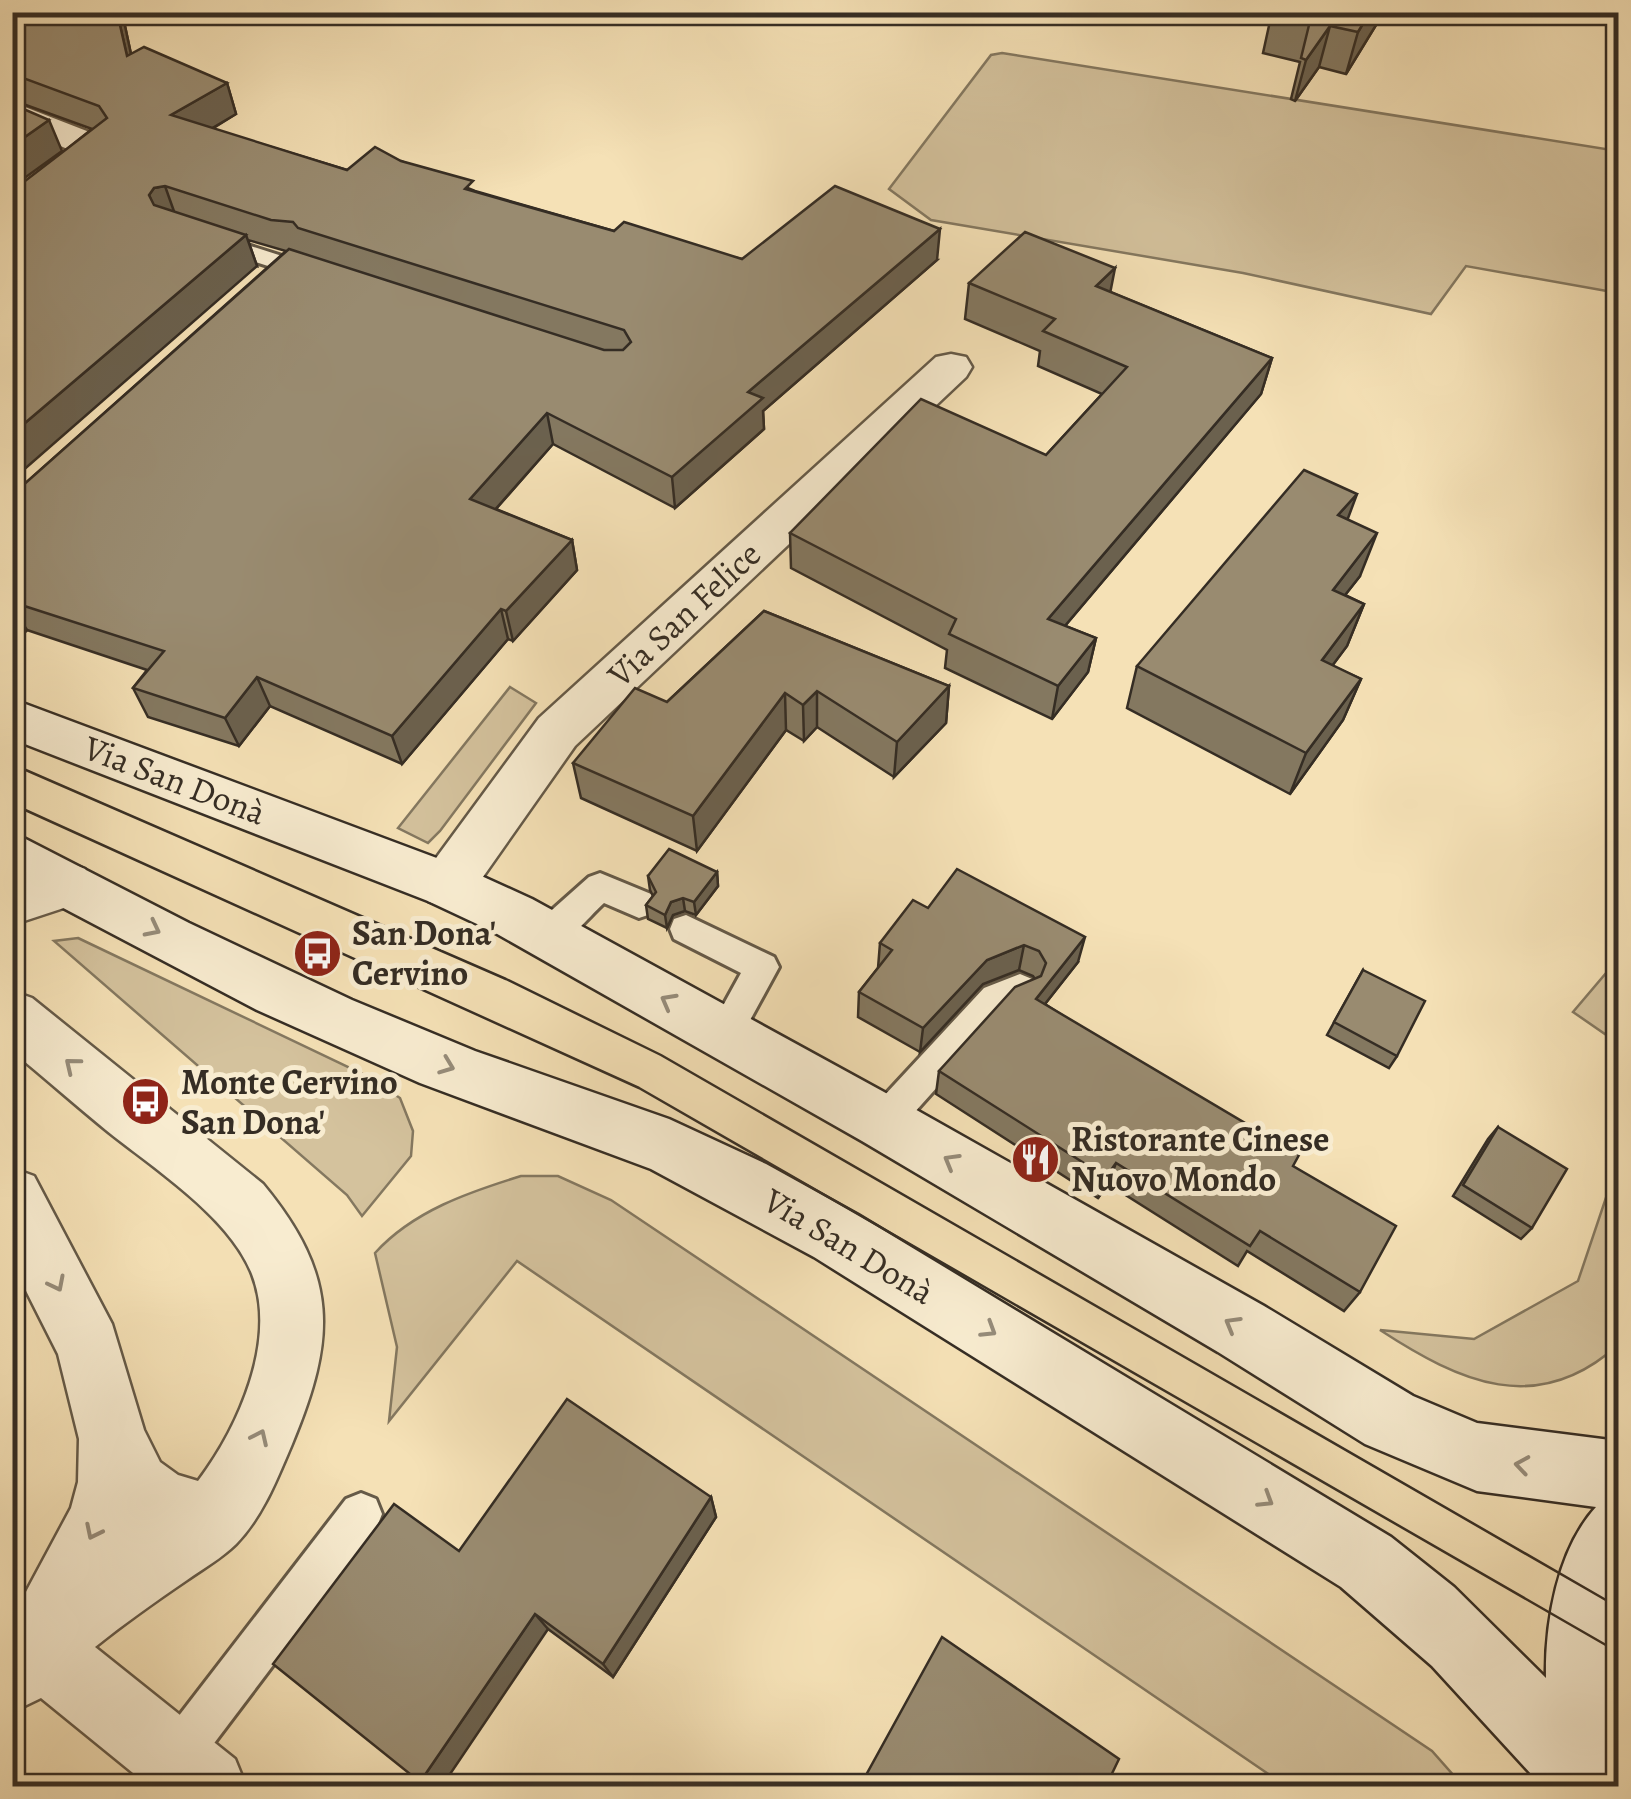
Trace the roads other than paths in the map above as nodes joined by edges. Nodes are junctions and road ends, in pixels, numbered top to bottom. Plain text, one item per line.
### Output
1 (12, 112) edge
2 (12, 211) edge
3 (194, 234) edge
4 (342, 283) edge
5 (951, 367) dead end
6 (12, 718) edge
7 (12, 854) edge
8 (447, 886) junction
9 (39, 894) edge
10 (638, 904) dead end
11 (686, 929) dead end
12 (547, 935) junction
13 (1020, 989) edge
14 (12, 1016) edge
15 (724, 1033) junction
16 (883, 1122) junction
17 (12, 1198) edge
18 (114, 1439) junction
19 (1618, 1474) edge
20 (361, 1514) dead end
21 (210, 1520) junction
22 (1618, 1533) edge
23 (24, 1660) edge
24 (191, 1773) edge
25 (1592, 1786) edge
26 (1602, 1786) edge

1 - 2 main road
3 - 4 lane
5 - 8 main road, Via San Felice
6 - 8 main road, Via San Donà
7 - 9 main road, Via San Donà
8 - 12 main road, Via San Donà
9 -> 25 main road, Via San Donà
10 - 12 lane
11 - 15 lane
15 -> 12 main road, Via San Donà
13 - 16 lane
21 -> 14 main road
15 - 16 main road, Via San Donà
19 -> 16 main road, Via San Donà
17 -> 18 main road
18 - 21 main road
18 -> 23 main road
20 - 24 lane
21 - 23 main road
22 - 26 main road
23 - 24 main road

